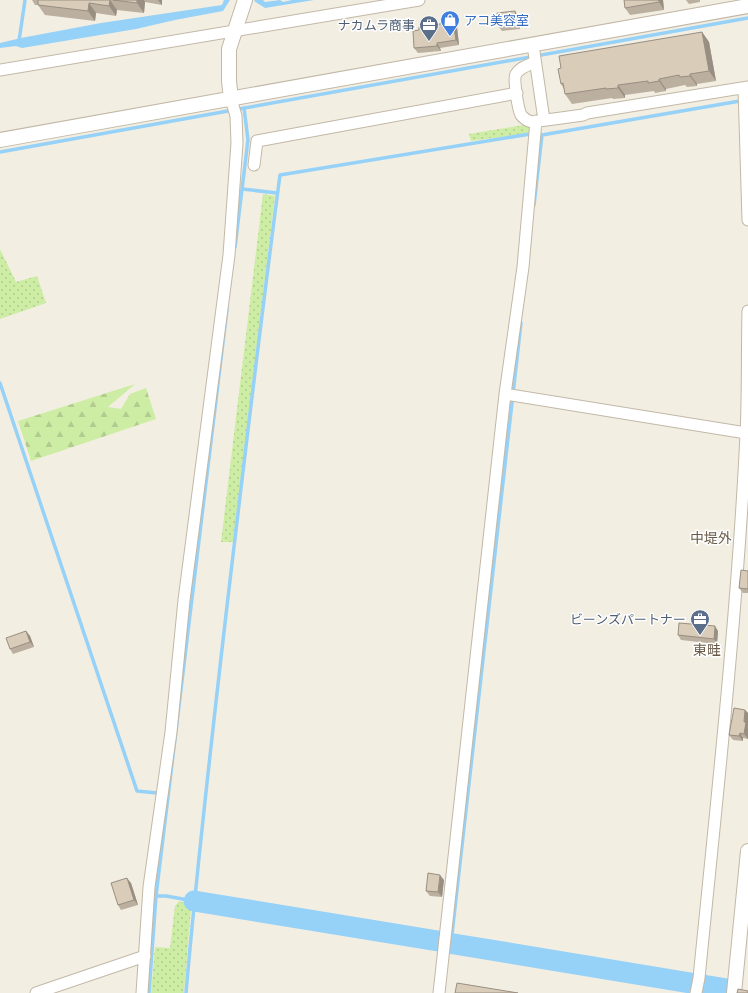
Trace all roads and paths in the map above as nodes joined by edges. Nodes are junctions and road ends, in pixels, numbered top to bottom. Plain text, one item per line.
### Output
1 (245, 0) edge
2 (419, 0) edge
3 (748, 6) edge
4 (236, 31) junction
5 (534, 54) junction
6 (0, 70) edge
7 (746, 88) edge
8 (517, 93) junction
9 (231, 98) junction
10 (537, 128) junction
11 (0, 140) edge
12 (254, 165) dead end
13 (748, 220) edge
14 (748, 311) edge
15 (510, 394) junction
16 (747, 435) edge
17 (748, 851) edge
18 (145, 956) junction
19 (697, 988) edge
20 (36, 993) edge
21 (142, 993) edge
22 (439, 993) edge
23 (734, 993) edge

1 - 4 street
2 - 4 street
3 - 5 street
4 - 6 street
4 - 9 street
5 - 8 street
5 - 9 street
5 - 10 street
7 - 10 street
7 - 13 street
8 - 10 street
8 - 12 street
9 - 11 street
9 - 18 street
10 - 15 street
14 - 16 street
15 - 16 street
15 - 22 street
16 - 19 street
17 - 23 street
18 - 20 street
18 - 21 street

